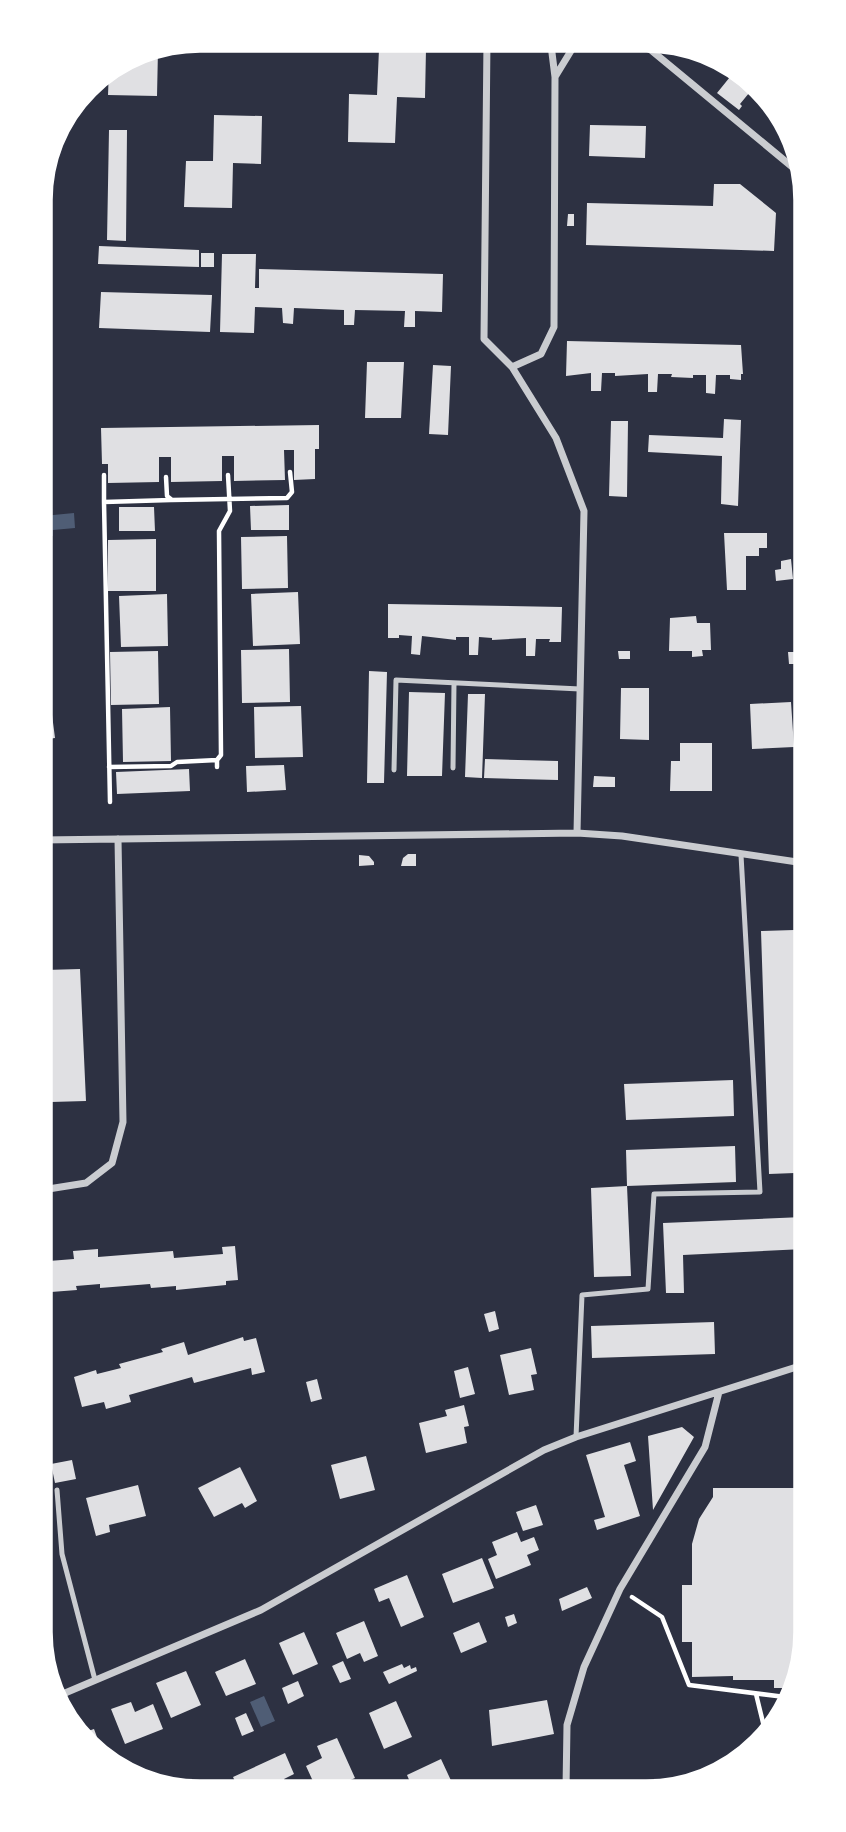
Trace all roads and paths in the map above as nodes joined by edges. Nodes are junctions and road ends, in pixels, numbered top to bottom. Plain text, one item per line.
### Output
1 (487, 51) edge
2 (552, 51) edge
3 (571, 51) edge
4 (652, 51) edge
5 (555, 77) junction
6 (791, 167) edge
7 (512, 367) junction
8 (290, 472) dead end
9 (104, 475) dead end
10 (228, 475) dead end
11 (166, 477) dead end
12 (229, 499) junction
13 (172, 500) junction
14 (104, 502) junction
15 (454, 683) junction
16 (580, 689) junction
17 (217, 760) junction
18 (109, 768) junction
19 (217, 768) dead end
20 (453, 768) dead end
21 (394, 770) dead end
22 (110, 802) dead end
23 (577, 833) junction
24 (118, 839) junction
25 (51, 840) edge
26 (740, 855) junction
27 (795, 862) edge
28 (51, 1188) edge
29 (795, 1368) edge
30 (719, 1392) junction
31 (576, 1437) junction
32 (57, 1490) dead end
33 (620, 1589) junction
34 (95, 1680) junction
35 (64, 1693) edge
36 (756, 1694) junction
37 (781, 1697) edge
38 (763, 1725) edge
39 (566, 1781) edge

1 - 7 street
2 - 5 street
3 - 5 street
4 - 6 street
5 - 7 street
7 - 16 street
8 - 12 path
9 - 14 path
10 - 12 path
11 - 13 path
12 - 13 path
12 - 17 path
13 - 14 path
14 - 18 path
15 - 16 lane
15 - 20 lane
15 - 21 lane
16 - 23 street
17 - 18 path
17 - 19 path
18 - 22 path
23 - 24 street
23 - 26 street
24 - 25 street
24 - 28 street
26 - 27 street
26 - 31 lane
29 - 30 street
30 - 31 street
30 - 33 street
31 - 34 street
32 - 34 lane
33 - 36 path
33 - 39 street
34 - 35 street
36 - 37 path
36 - 38 path

